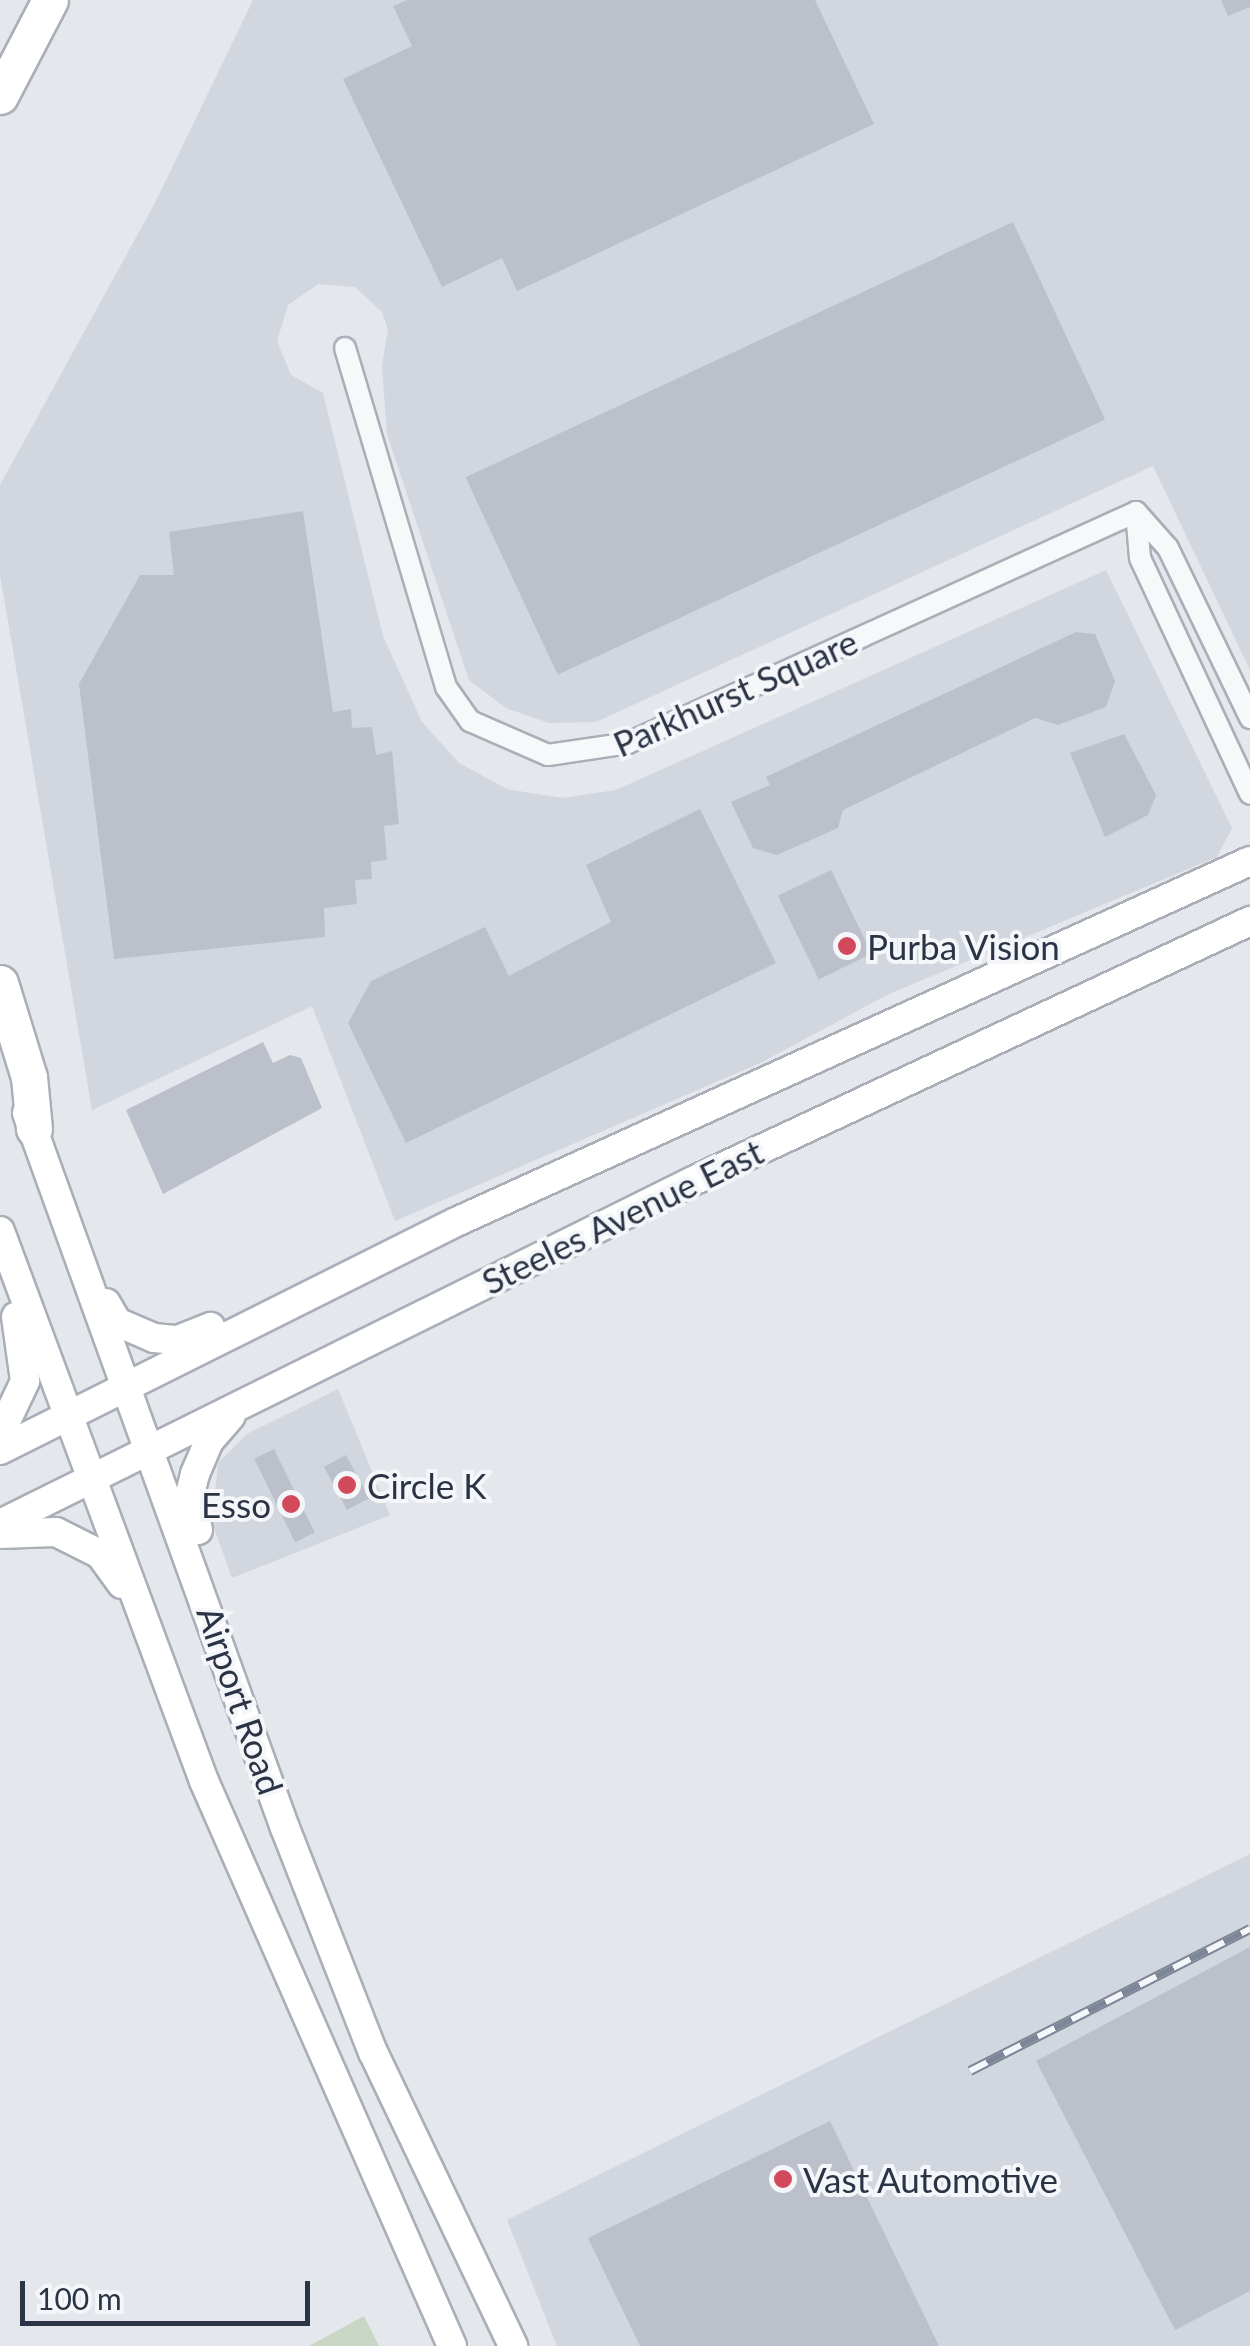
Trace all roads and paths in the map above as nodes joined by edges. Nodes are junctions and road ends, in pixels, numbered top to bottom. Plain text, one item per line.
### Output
1 (50, 0) edge
2 (0, 96) edge
3 (345, 348) dead end
4 (1136, 512) junction
5 (1250, 718) edge
6 (1250, 794) edge
7 (1250, 861) edge
8 (1250, 922) edge
9 (0, 982) edge
10 (0, 1042) edge
11 (34, 1129) junction
12 (0, 1232) edge
13 (86, 1267) junction
14 (0, 1273) edge
15 (266, 1317) junction
16 (130, 1386) junction
17 (250, 1400) junction
18 (69, 1416) junction
19 (0, 1434) edge
20 (152, 1449) junction
21 (0, 1450) edge
22 (92, 1478) junction
23 (0, 1524) edge
24 (0, 1534) edge
25 (208, 1604) junction
26 (143, 1618) junction
27 (452, 2346) edge
28 (513, 2346) edge

1 - 2 highway
3 - 4 street, Parkhurst Square
4 - 5 street
4 - 6 street
7 - 15 main road, Steeles Avenue East
8 - 17 main road, Steeles Avenue East
9 - 11 highway
10 - 11 main road, Airport Road
11 - 13 main road, Airport Road
12 - 18 main road, Airport Road
13 - 15 main road
13 - 16 main road, Airport Road
14 - 19 main road
15 - 16 main road, Steeles Avenue East
16 - 18 main road, Steeles Avenue East
16 - 20 main road, Airport Road
17 - 20 main road, Steeles Avenue East
17 - 25 main road
18 - 21 main road, Steeles Avenue East
18 - 22 main road, Airport Road
20 - 22 main road, Steeles Avenue East
20 - 25 main road, Airport Road
22 - 23 main road, Steeles Avenue East
22 - 26 main road, Airport Road
24 - 26 main road
25 - 28 main road, Airport Road
26 - 27 main road, Airport Road

